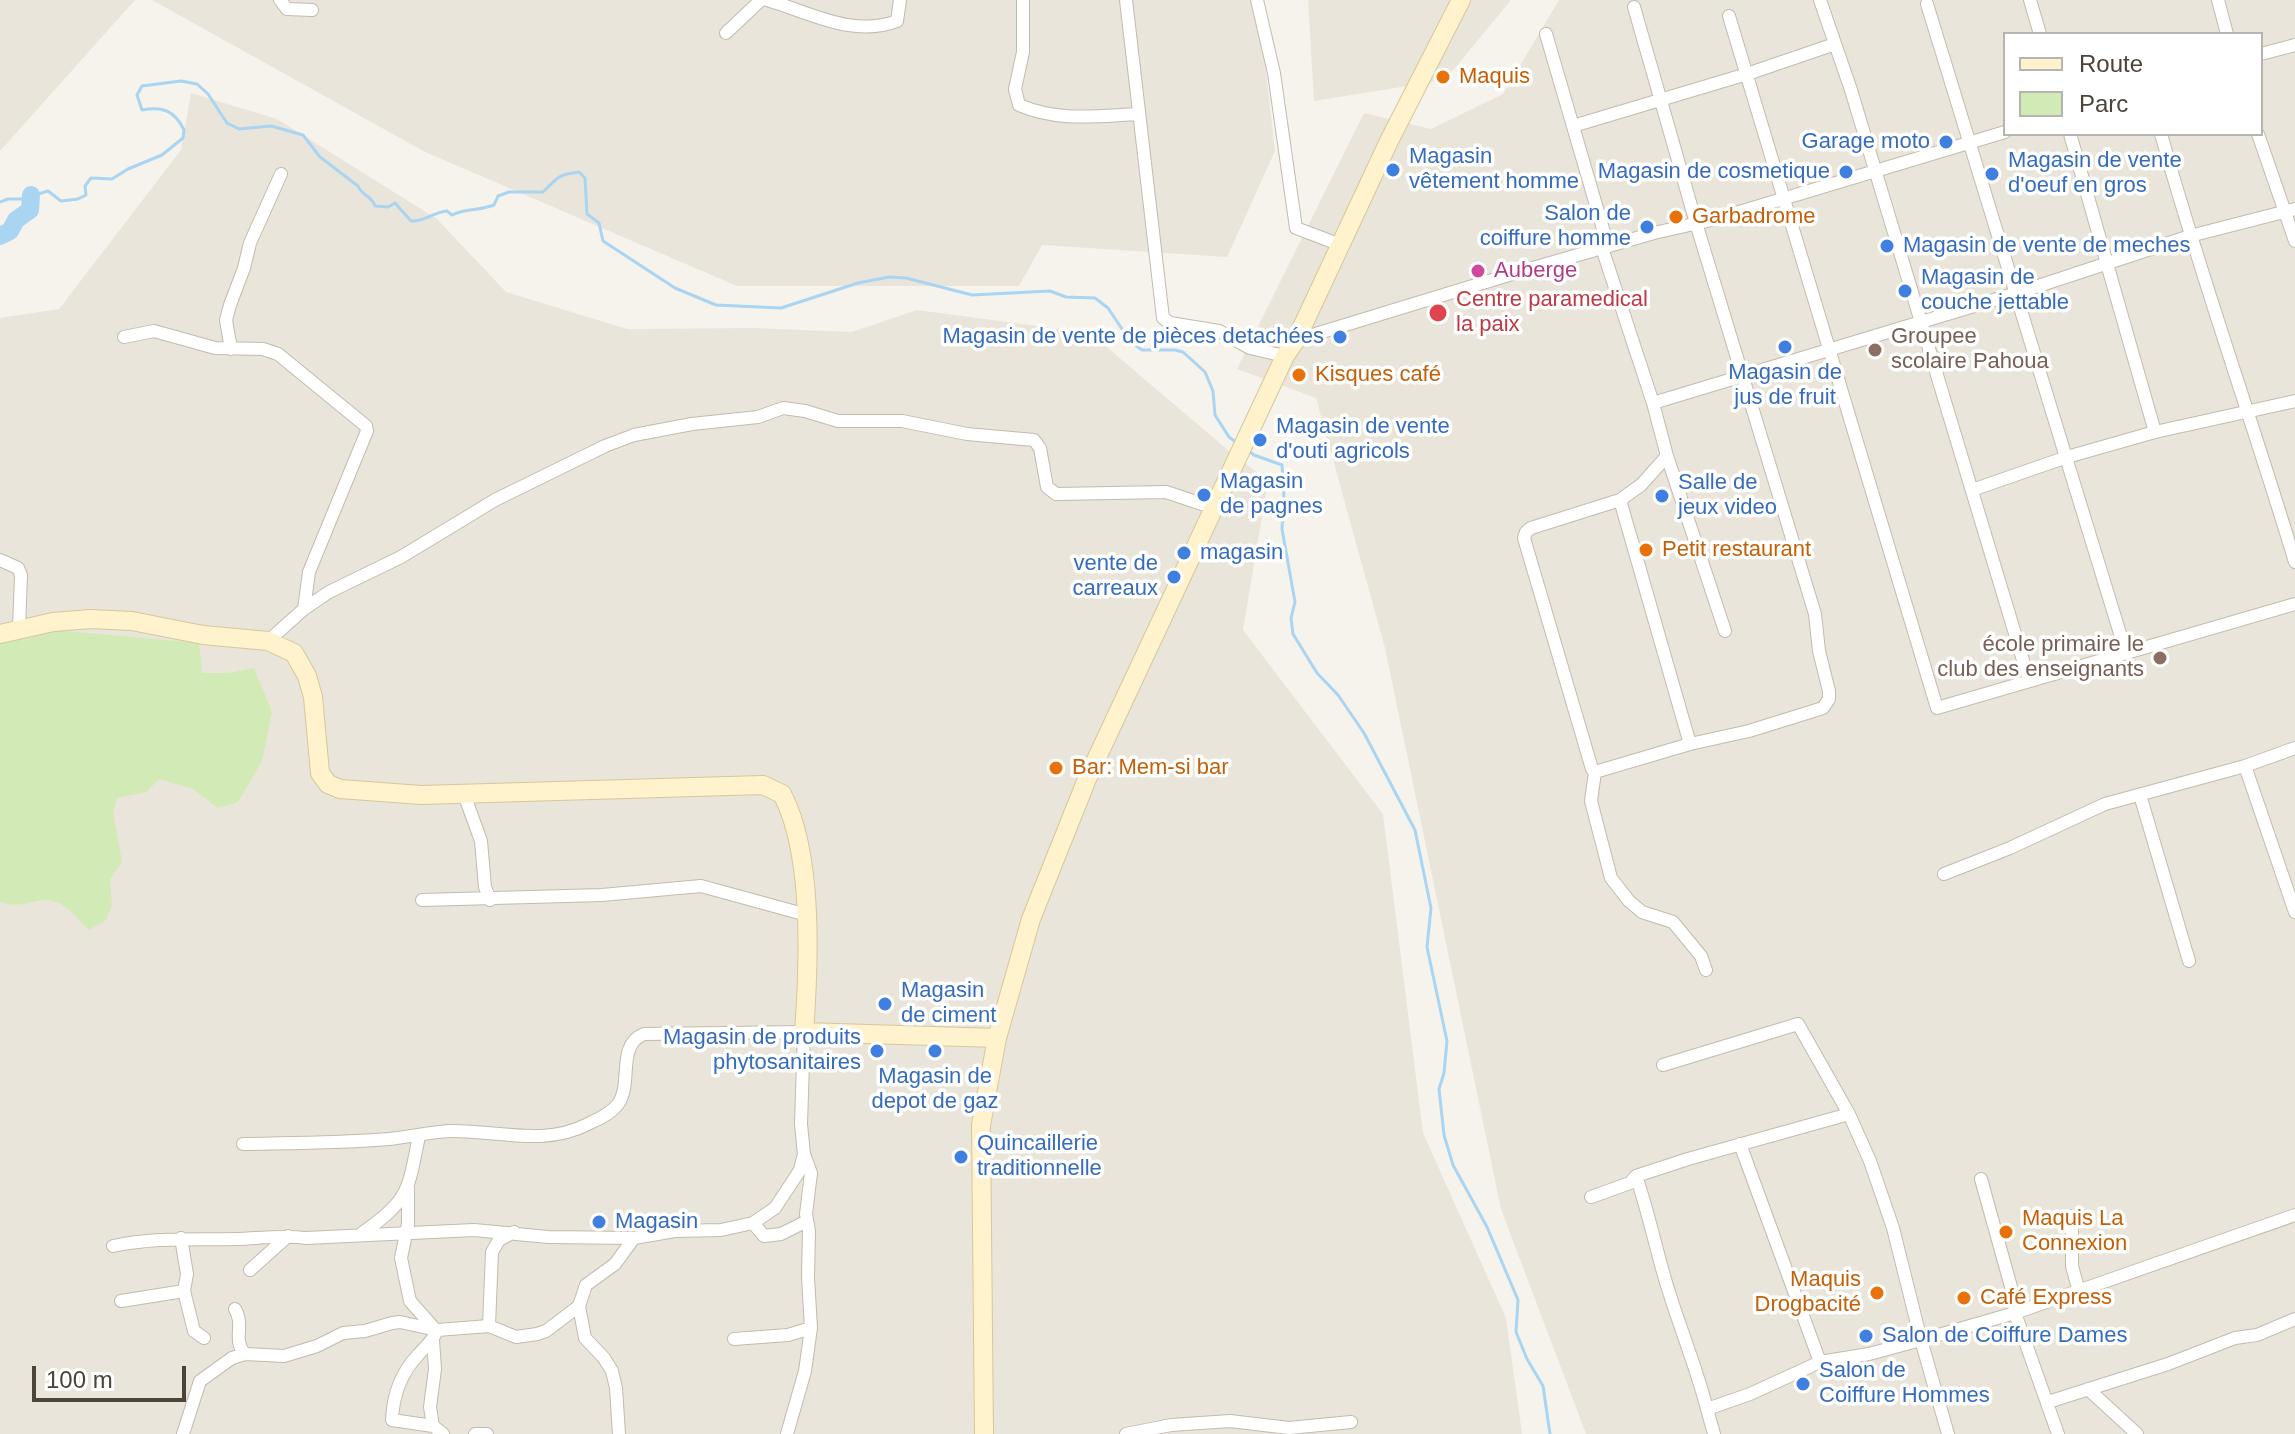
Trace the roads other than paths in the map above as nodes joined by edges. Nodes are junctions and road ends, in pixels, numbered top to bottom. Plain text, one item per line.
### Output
1 (280, 0) edge
2 (764, 0) edge
3 (900, 0) edge
4 (1023, 0) edge
5 (1126, 0) edge
6 (1257, 0) edge
7 (1461, 0) edge
8 (1820, 0) edge
9 (2030, 0) edge
10 (2218, 0) edge
11 (1927, 4) dead end
12 (1634, 7) dead end
13 (312, 10) dead end
14 (1729, 16) dead end
15 (2039, 32) edge
16 (2226, 32) edge
17 (726, 33) dead end
18 (1546, 34) dead end
19 (1835, 44) junction
20 (2295, 45) edge
21 (2263, 53) edge
22 (1747, 74) junction
23 (1661, 101) junction
24 (1138, 114) junction
25 (1573, 126) junction
26 (2003, 133) edge
27 (2071, 136) edge
28 (2162, 136) edge
29 (2259, 136) edge
30 (1969, 143) junction
31 (1876, 171) junction
32 (281, 174) dead end
33 (1784, 198) junction
34 (2290, 210) edge
35 (1696, 223) junction
36 (2190, 236) junction
37 (2295, 241) edge
38 (1341, 245) junction
39 (1605, 247) junction
40 (2105, 262) junction
41 (2017, 293) junction
42 (1921, 322) junction
43 (124, 337) dead end
44 (1296, 340) junction
45 (1829, 348) junction
46 (231, 349) junction
47 (1285, 356) junction
48 (1744, 375) junction
49 (2295, 401) edge
50 (1653, 403) junction
51 (2249, 411) junction
52 (2155, 432) junction
53 (1667, 456) junction
54 (2067, 457) junction
55 (1972, 490) junction
56 (1620, 500) junction
57 (1214, 508) junction
58 (0, 560) edge
59 (2295, 562) edge
60 (2295, 604) edge
61 (304, 609) junction
62 (19, 629) junction
63 (1725, 631) dead end
64 (0, 634) edge
65 (268, 641) junction
66 (2126, 653) junction
67 (2029, 680) junction
68 (1690, 744) junction
69 (2295, 748) edge
70 (2245, 766) junction
71 (1595, 772) junction
72 (464, 794) junction
73 (2140, 795) junction
74 (1944, 874) dead end
75 (422, 900) dead end
76 (490, 900) junction
77 (2295, 912) edge
78 (807, 915) junction
79 (2189, 961) dead end
80 (1706, 970) dead end
81 (804, 1032) junction
82 (997, 1038) junction
83 (1663, 1065) dead end
84 (1849, 1114) junction
85 (419, 1136) junction
86 (243, 1144) dead end
87 (1740, 1144) junction
88 (804, 1154) junction
89 (1636, 1176) junction
90 (1981, 1179) dead end
91 (794, 1182) junction
92 (810, 1185) junction
93 (408, 1188) junction
94 (1591, 1197) dead end
95 (2295, 1215) edge
96 (2072, 1216) dead end
97 (807, 1221) junction
98 (753, 1223) junction
99 (514, 1232) junction
100 (406, 1234) junction
101 (359, 1235) junction
102 (288, 1236) junction
103 (181, 1238) junction
104 (634, 1238) junction
105 (113, 1246) dead end
106 (250, 1270) dead end
107 (184, 1291) junction
108 (2079, 1292) junction
109 (121, 1301) dead end
110 (579, 1306) junction
111 (235, 1309) dead end
112 (2015, 1313) junction
113 (2295, 1319) edge
114 (489, 1326) junction
115 (811, 1328) junction
116 (435, 1333) junction
117 (204, 1338) dead end
118 (734, 1339) dead end
119 (1921, 1340) junction
120 (245, 1354) junction
121 (1820, 1362) junction
122 (2088, 1389) junction
123 (2048, 1402) junction
124 (1707, 1409) junction
125 (1351, 1422) dead end
126 (438, 1430) edge
127 (183, 1434) edge
128 (475, 1434) edge
129 (487, 1434) edge
130 (619, 1434) edge
131 (787, 1434) edge
132 (984, 1434) edge
133 (1126, 1434) edge
134 (1714, 1434) edge
135 (1948, 1434) edge
136 (2058, 1434) edge
137 (2137, 1434) edge

1 - 13 street
2 - 3 street
2 - 17 street
4 - 24 street
5 - 24 street
6 - 38 street
7 - 38 street
8 - 19 street
9 - 15 street
10 - 16 street
11 - 30 street
12 - 23 street
14 - 22 street
18 - 25 street
19 - 22 street
19 - 31 street
20 - 21 street
22 - 23 street
22 - 33 street
23 - 25 street
23 - 35 street
24 - 47 street
25 - 39 street
26 - 30 street
27 - 40 street
28 - 36 street
29 - 34 street
30 - 31 street
30 - 41 street
31 - 33 street
31 - 42 street
32 - 46 street
33 - 35 street
33 - 45 street
34 - 36 street
34 - 37 street
35 - 39 street
35 - 48 street
36 - 40 street
36 - 51 street
38 - 44 street
39 - 44 street
39 - 50 street
40 - 41 street
40 - 52 street
41 - 42 street
41 - 54 street
42 - 45 street
42 - 55 street
43 - 46 street
44 - 47 street
45 - 48 street
45 - 67 street
46 - 61 street
47 - 57 street
48 - 50 street
48 - 68 street
49 - 51 street
50 - 53 street
51 - 52 street
51 - 59 street
52 - 54 street
53 - 56 street
53 - 63 street
54 - 55 street
54 - 66 street
55 - 67 street
56 - 68 street
56 - 71 street
57 - 61 street
57 - 82 street
58 - 62 street
60 - 66 street
61 - 65 street
62 - 64 street
62 - 65 street
65 - 72 street
66 - 67 street
68 - 71 street
69 - 70 street
70 - 73 street
70 - 77 street
71 - 80 street
72 - 76 street
72 - 78 street
73 - 74 street
73 - 79 street
75 - 76 street
76 - 78 street
78 - 81 street
81 - 82 street
81 - 85 street
81 - 88 street
82 - 132 street
83 - 84 street
84 - 87 street
84 - 119 street
85 - 86 street
85 - 93 street
87 - 89 street
87 - 121 street
88 - 91 street
88 - 92 street
89 - 94 street
89 - 124 street
90 - 112 street
91 - 92 street
91 - 98 street
92 - 97 street
93 - 100 street
93 - 101 street
95 - 108 street
96 - 108 street
97 - 98 street
97 - 115 street
98 - 104 street
99 - 100 street
99 - 104 street
99 - 114 street
100 - 101 street
100 - 116 street
101 - 102 street
102 - 103 street
102 - 106 street
103 - 105 street
103 - 107 street
104 - 110 street
107 - 109 street
107 - 117 street
108 - 112 street
110 - 114 street
110 - 130 street
111 - 120 street
112 - 119 street
112 - 123 street
113 - 122 street
114 - 116 street
115 - 118 street
115 - 131 street
116 - 120 street
116 - 126 street
116 - 126 street
119 - 121 street
119 - 135 street
120 - 127 street
121 - 124 street
122 - 123 street
122 - 137 street
123 - 136 street
124 - 134 street
125 - 133 street
128 - 129 street

